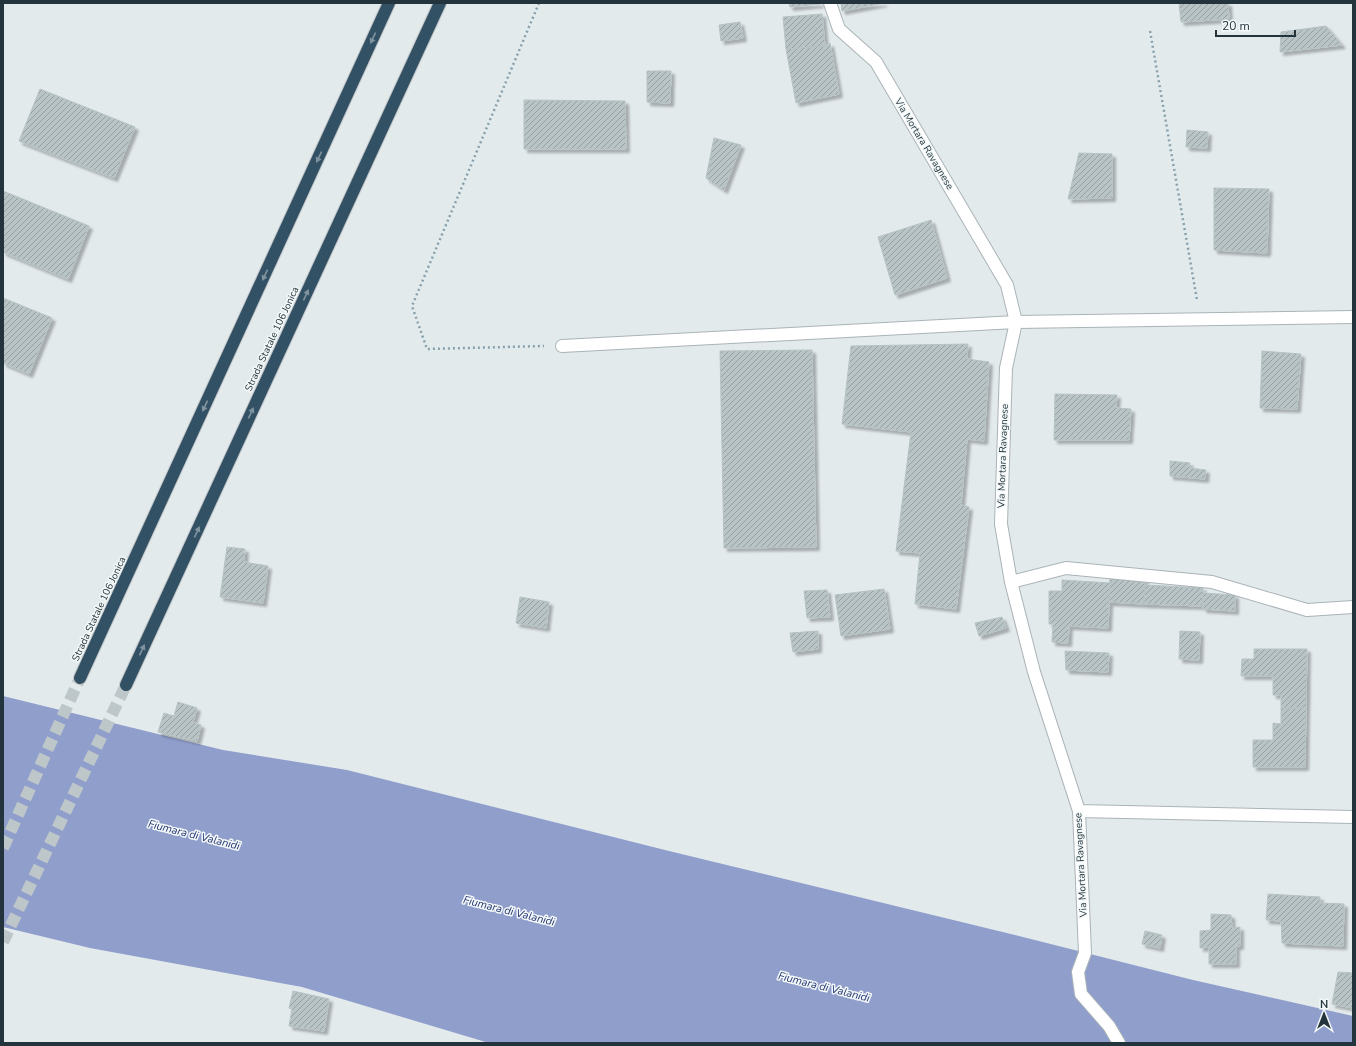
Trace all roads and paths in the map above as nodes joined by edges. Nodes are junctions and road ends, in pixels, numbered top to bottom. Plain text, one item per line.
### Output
1 (389, 3) edge
2 (440, 3) edge
3 (539, 3) edge
4 (830, 3) edge
5 (1150, 31) dead end
6 (1353, 317) edge
7 (1200, 319) junction
8 (1016, 322) junction
9 (562, 346) joint
10 (1011, 582) junction
11 (1353, 607) edge
12 (80, 678) tunnel mouth
13 (126, 685) tunnel mouth
14 (1079, 811) junction
15 (1353, 817) edge
16 (1119, 1043) edge

1 -> 12 highway, Strada Statale 106 Jonica
13 -> 2 highway, Strada Statale 106 Jonica
3 - 9 path
4 - 8 street, Via Mortara Ravagnese
5 - 7 path
6 - 7 street
7 - 8 street
8 - 9 street
8 - 10 street, Via Mortara Ravagnese
10 - 11 street
10 - 14 street, Via Mortara Ravagnese
14 - 15 street
14 - 16 street, Via Mortara Ravagnese

